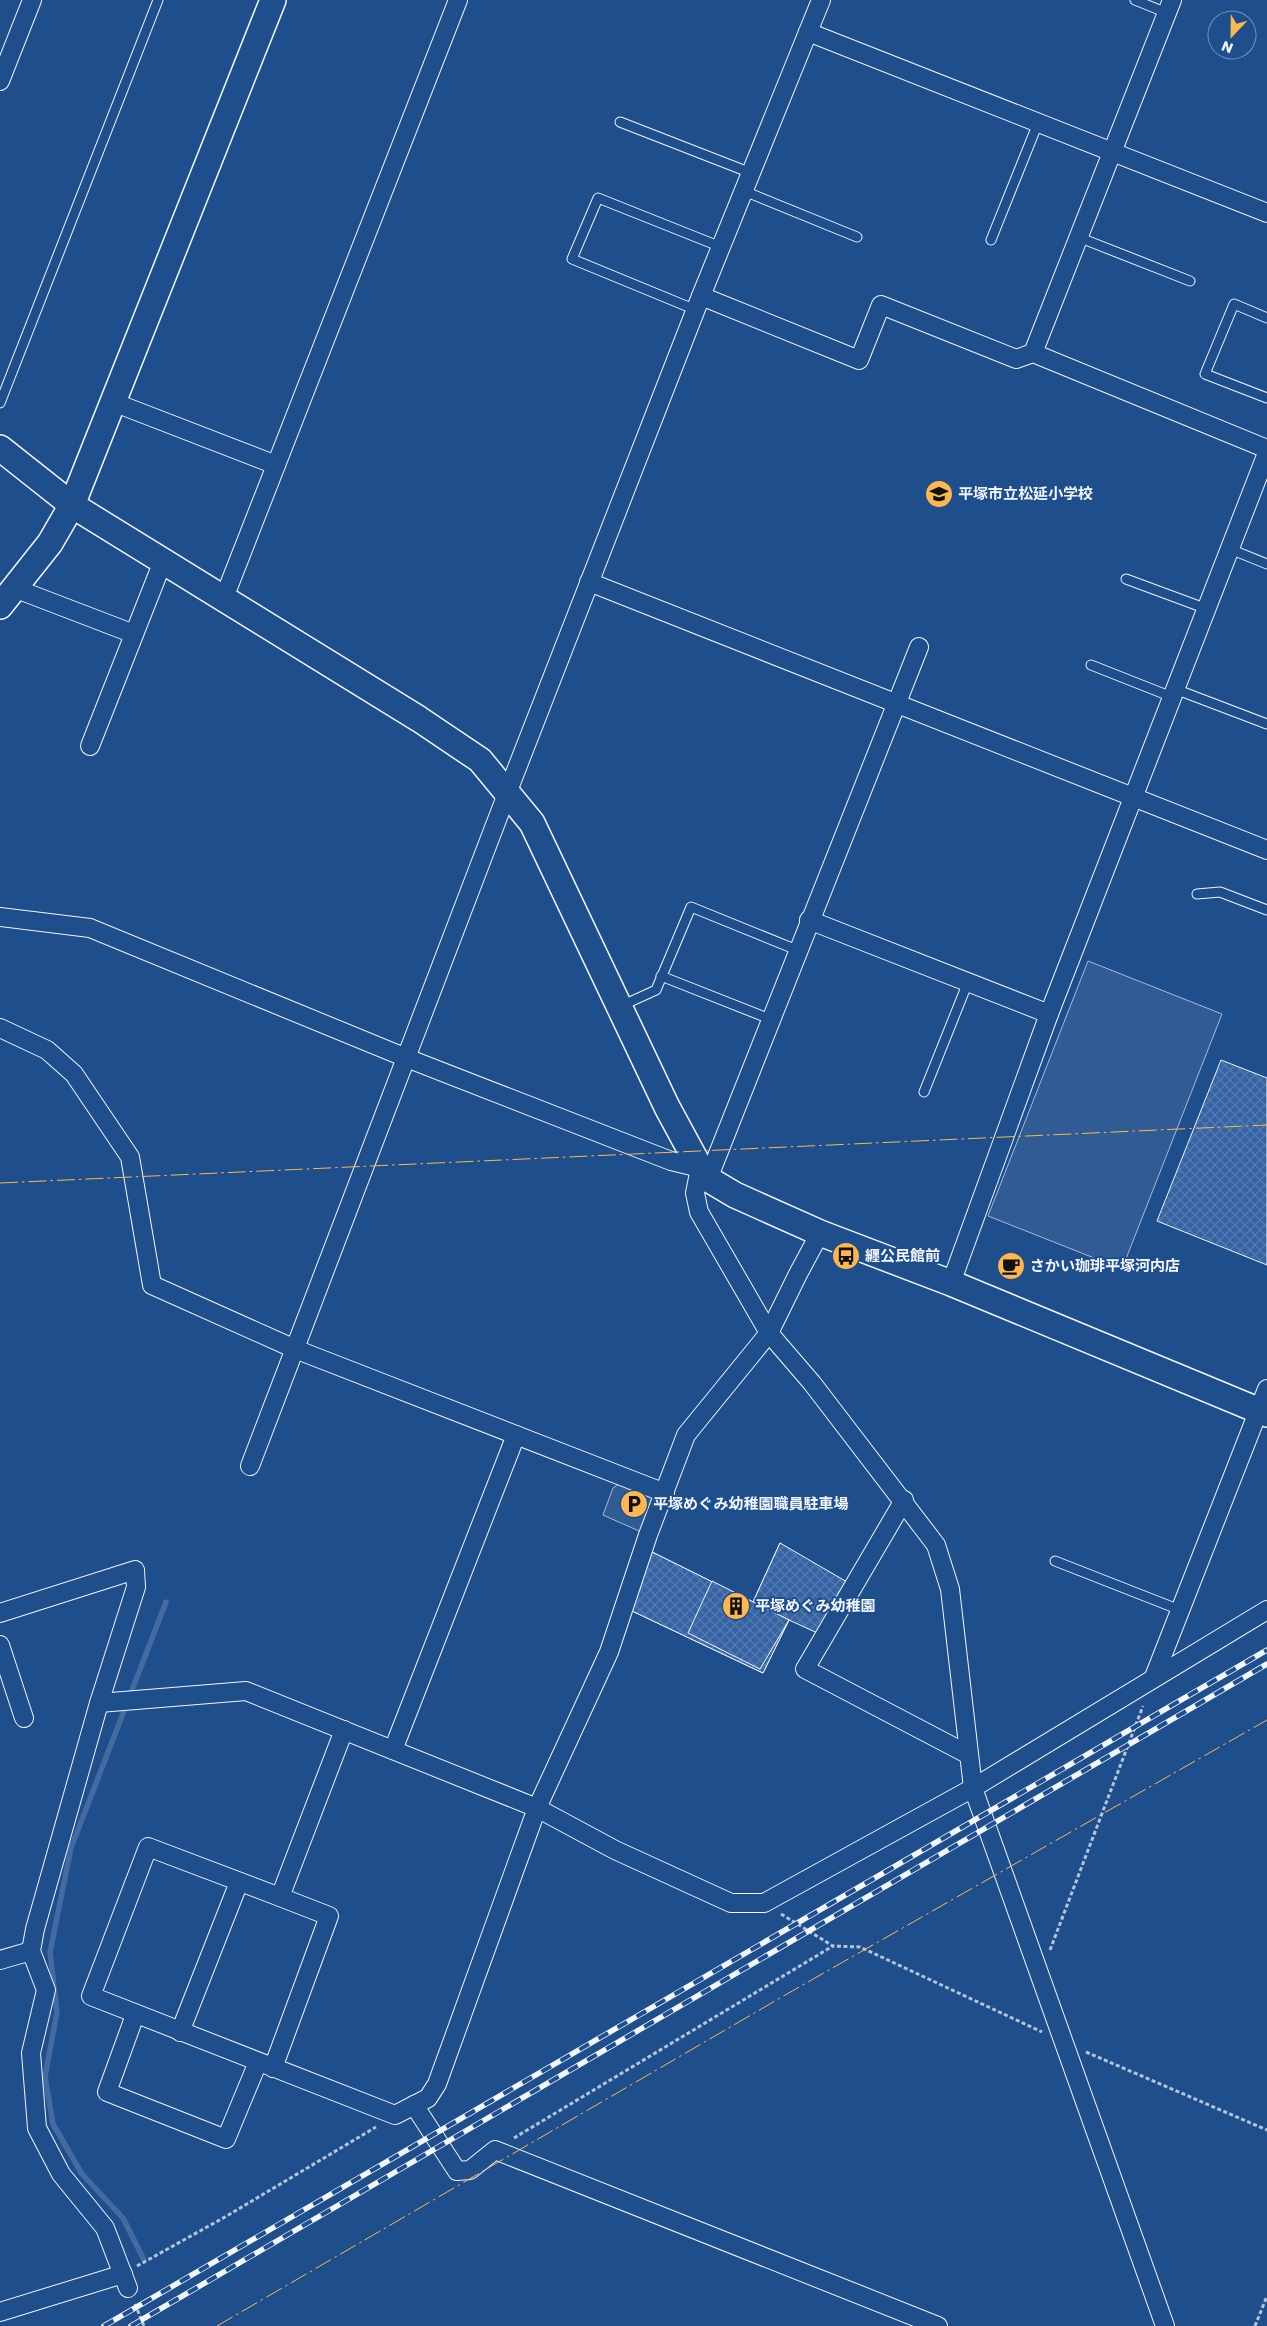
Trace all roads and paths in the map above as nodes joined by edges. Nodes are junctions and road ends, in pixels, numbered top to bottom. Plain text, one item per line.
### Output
1 (32, 0) edge
2 (158, 0) edge
3 (273, 0) edge
4 (458, 0) edge
5 (821, 0) edge
6 (1135, 0) edge
7 (1169, 6) edge
8 (808, 32) junction
9 (4, 61) edge
10 (0, 81) edge
11 (620, 122) dead end
12 (1038, 123) junction
13 (1111, 152) junction
14 (751, 173) junction
15 (744, 191) junction
16 (1267, 213) edge
17 (856, 237) dead end
18 (1078, 237) junction
19 (991, 240) dead end
20 (721, 247) junction
21 (1190, 281) dead end
22 (698, 303) junction
23 (1267, 318) edge
24 (1033, 353) junction
25 (1267, 398) edge
26 (113, 402) junction
27 (0, 403) edge
28 (0, 448) edge
29 (1267, 449) edge
30 (1265, 463) edge
31 (276, 466) junction
32 (72, 505) junction
33 (1230, 549) junction
34 (163, 561) junction
35 (1267, 564) edge
36 (1126, 579) dead end
37 (589, 582) junction
38 (7, 597) edge
39 (224, 598) junction
40 (1207, 609) junction
41 (134, 634) junction
42 (918, 647) dead end
43 (1090, 665) dead end
44 (1174, 693) junction
45 (896, 703) junction
46 (1267, 724) edge
47 (90, 746) dead end
48 (508, 791) junction
49 (1134, 797) junction
50 (1267, 850) edge
51 (1197, 894) dead end
52 (1267, 910) edge
53 (0, 918) edge
54 (809, 920) junction
55 (797, 950) junction
56 (662, 976) junction
57 (968, 982) junction
58 (620, 1006) junction
59 (1049, 1014) junction
60 (770, 1019) junction
61 (0, 1028) edge
62 (404, 1057) junction
63 (924, 1092) dead end
64 (704, 1173) junction
65 (820, 1233) junction
66 (951, 1283) junction
67 (769, 1333) junction
68 (296, 1348) junction
69 (1264, 1404) edge
70 (516, 1435) junction
71 (250, 1466) dead end
72 (665, 1493) junction
73 (904, 1500) junction
74 (1055, 1561) dead end
75 (1180, 1610) junction
76 (1267, 1610) edge
77 (0, 1613) edge
78 (0, 1645) edge
79 (1154, 1677) junction
80 (99, 1703) junction
81 (24, 1718) dead end
82 (344, 1730) junction
83 (393, 1750) junction
84 (969, 1755) junction
85 (973, 1788) junction
86 (537, 1808) junction
87 (239, 1882) junction
88 (280, 1897) junction
89 (764, 1903) junction
90 (833, 1946) junction
91 (31, 1950) junction
92 (0, 1960) edge
93 (1040, 1976) junction
94 (135, 2014) junction
95 (180, 2032) junction
96 (1063, 2042) junction
97 (265, 2065) junction
98 (414, 2105) junction
99 (395, 2115) junction
100 (1267, 2130) edge
101 (495, 2150) junction
102 (126, 2281) junction
103 (1267, 2296) edge
104 (0, 2312) edge
105 (144, 2326) edge
106 (938, 2326) edge
107 (1165, 2326) edge
108 (1255, 2326) edge

1 - 9 street
2 - 27 lane
3 - 26 street
4 - 31 street
5 - 8 street
6 - 7 lane
7 - 13 street
8 - 12 street
8 - 14 street
9 - 10 street
11 - 14 lane
12 - 13 street
12 - 19 lane
13 - 16 street
13 - 18 street
14 - 15 street
15 - 17 lane
15 - 20 street
18 - 21 lane
18 - 24 street
20 - 22 street
20 - 22 lane
22 - 24 street
22 - 37 street
23 - 25 lane
24 - 29 street
26 - 31 street
26 - 32 street
28 - 32 street
30 - 33 street
31 - 39 street
32 - 34 street
32 - 38 street
33 - 35 lane
33 - 40 street
34 - 39 street
34 - 41 street
36 - 40 lane
37 - 45 street
37 - 48 street
38 - 41 street
39 - 48 street
40 - 44 street
41 - 47 street
42 - 45 street
43 - 44 lane
44 - 46 lane
44 - 49 street
45 - 49 street
45 - 54 street
48 - 58 street
48 - 62 street
49 - 50 street
49 - 59 street
51 - 52 lane
53 - 62 street
54 - 55 street
54 - 57 street
55 - 56 lane
55 - 60 street
56 - 58 lane
56 - 60 lane
57 - 59 street
57 - 63 lane
58 - 64 street
59 - 66 street
60 - 64 street
61 - 68 street
62 - 64 street
62 - 68 street
64 - 65 street
64 - 67 street
65 - 66 street
65 - 67 street
66 - 69 street
67 - 72 street
67 - 73 street
68 - 70 street
68 - 71 street
69 - 75 street
70 - 72 street
70 - 83 street
72 - 86 street
73 - 84 street
73 - 84 street
74 - 75 lane
75 - 79 street
76 - 79 street
77 - 80 street
78 - 81 street
79 - 85 street
79 - 93 path
80 - 82 street
80 - 91 street
82 - 83 street
82 - 88 street
83 - 86 street
84 - 85 street
85 - 89 street
85 - 93 street
86 - 89 street
86 - 98 street
87 - 88 street
87 - 94 street
87 - 95 street
88 - 97 street
89 - 90 path
90 - 96 path
90 - 101 path
91 - 92 street
91 - 102 street
93 - 96 street
94 - 95 street
94 - 97 street
95 - 97 street
96 - 100 path
96 - 107 street
97 - 99 street
98 - 99 street
98 - 101 street
99 - 102 path
101 - 106 street
102 - 104 street
102 - 105 path
103 - 108 path

